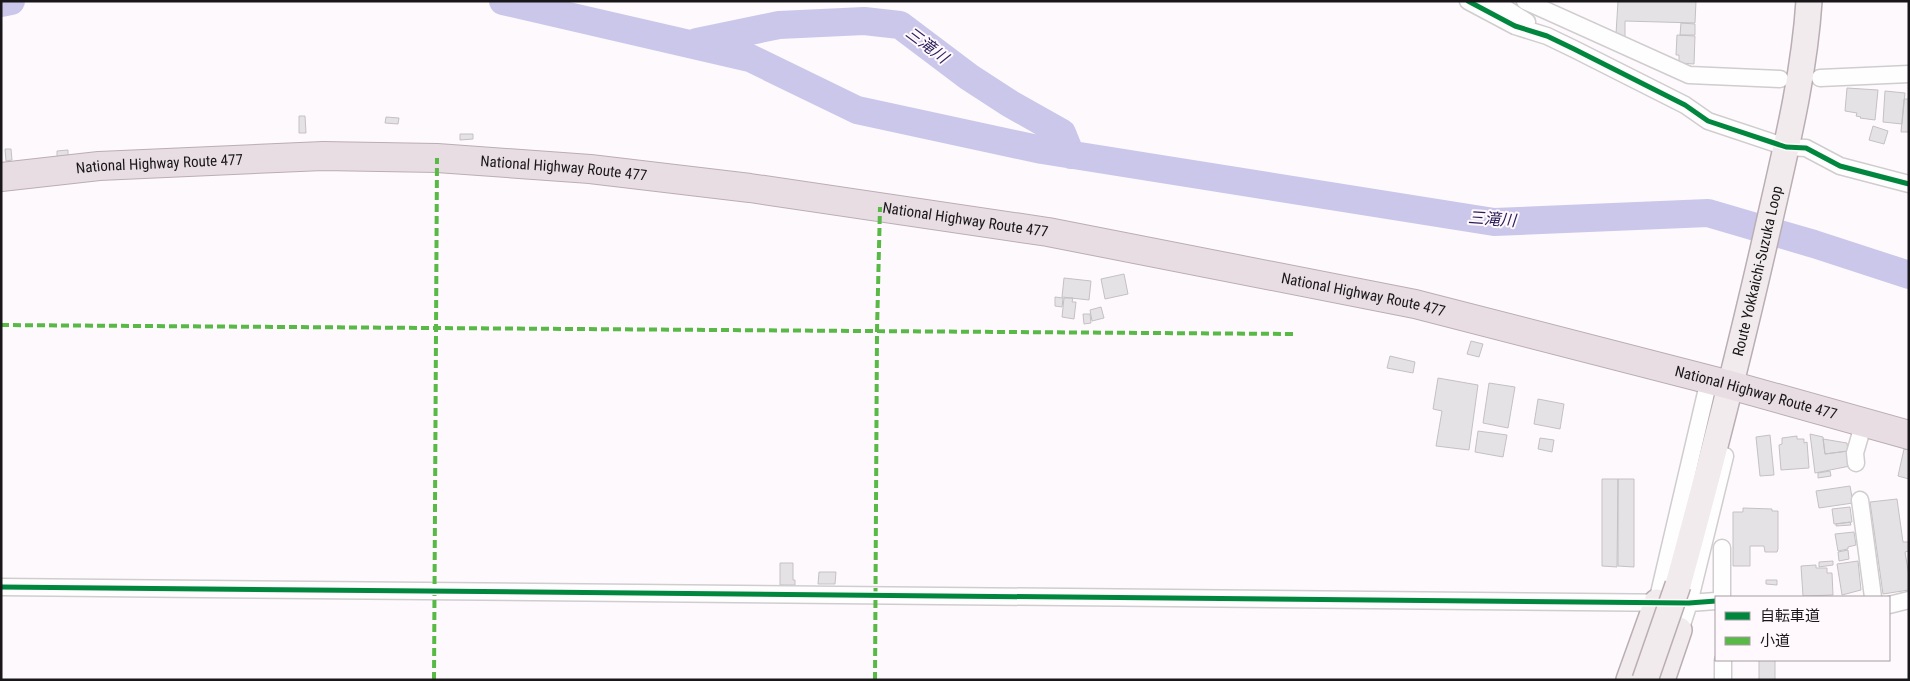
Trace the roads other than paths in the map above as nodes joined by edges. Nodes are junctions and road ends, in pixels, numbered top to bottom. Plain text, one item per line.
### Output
1 (1468, 1) edge
2 (1494, 1) edge
3 (1525, 1) edge
4 (1809, 1) edge
5 (1547, 36) junction
6 (1909, 74) edge
7 (1780, 78) dead end
8 (1820, 78) dead end
9 (1786, 147) junction
10 (1, 177) edge
11 (1909, 184) edge
12 (1727, 384) junction
13 (1864, 422) junction
14 (1909, 434) edge
15 (1856, 463) dead end
16 (1860, 500) dead end
17 (1722, 548) dead end
18 (1, 588) edge
19 (1683, 594) junction
20 (1722, 596) edge
21 (1874, 596) edge
22 (1909, 600) edge
23 (1657, 602) junction
24 (1715, 602) edge
25 (1890, 605) edge
26 (1679, 630) junction
27 (1639, 650) junction
28 (1723, 661) edge
29 (1616, 680) edge
30 (1628, 680) edge
31 (1645, 680) edge
32 (1662, 680) edge
33 (1670, 680) edge
34 (1723, 680) edge

1 - 5 street
2 - 5 street
3 - 7 street
4 - 9 main road, Route Yokkaichi-Suzuka Loop
5 - 9 street
6 - 8 street
9 - 11 street
9 - 12 main road, Route Yokkaichi-Suzuka Loop
10 - 12 highway, National Highway Route 477
12 - 13 highway, National Highway Route 477
12 - 19 main road, Route Yokkaichi-Suzuka Loop
12 - 23 street
13 - 14 highway, National Highway Route 477
13 - 15 street
16 - 21 street
17 - 20 street
18 - 23 street
19 - 23 street
19 - 24 street
19 - 26 street
19 - 31 main road, Route Yokkaichi-Suzuka Loop, bridge
22 - 25 street
23 - 27 main road
26 - 32 main road
26 - 33 street
27 - 29 street
27 - 30 main road
28 - 34 street

